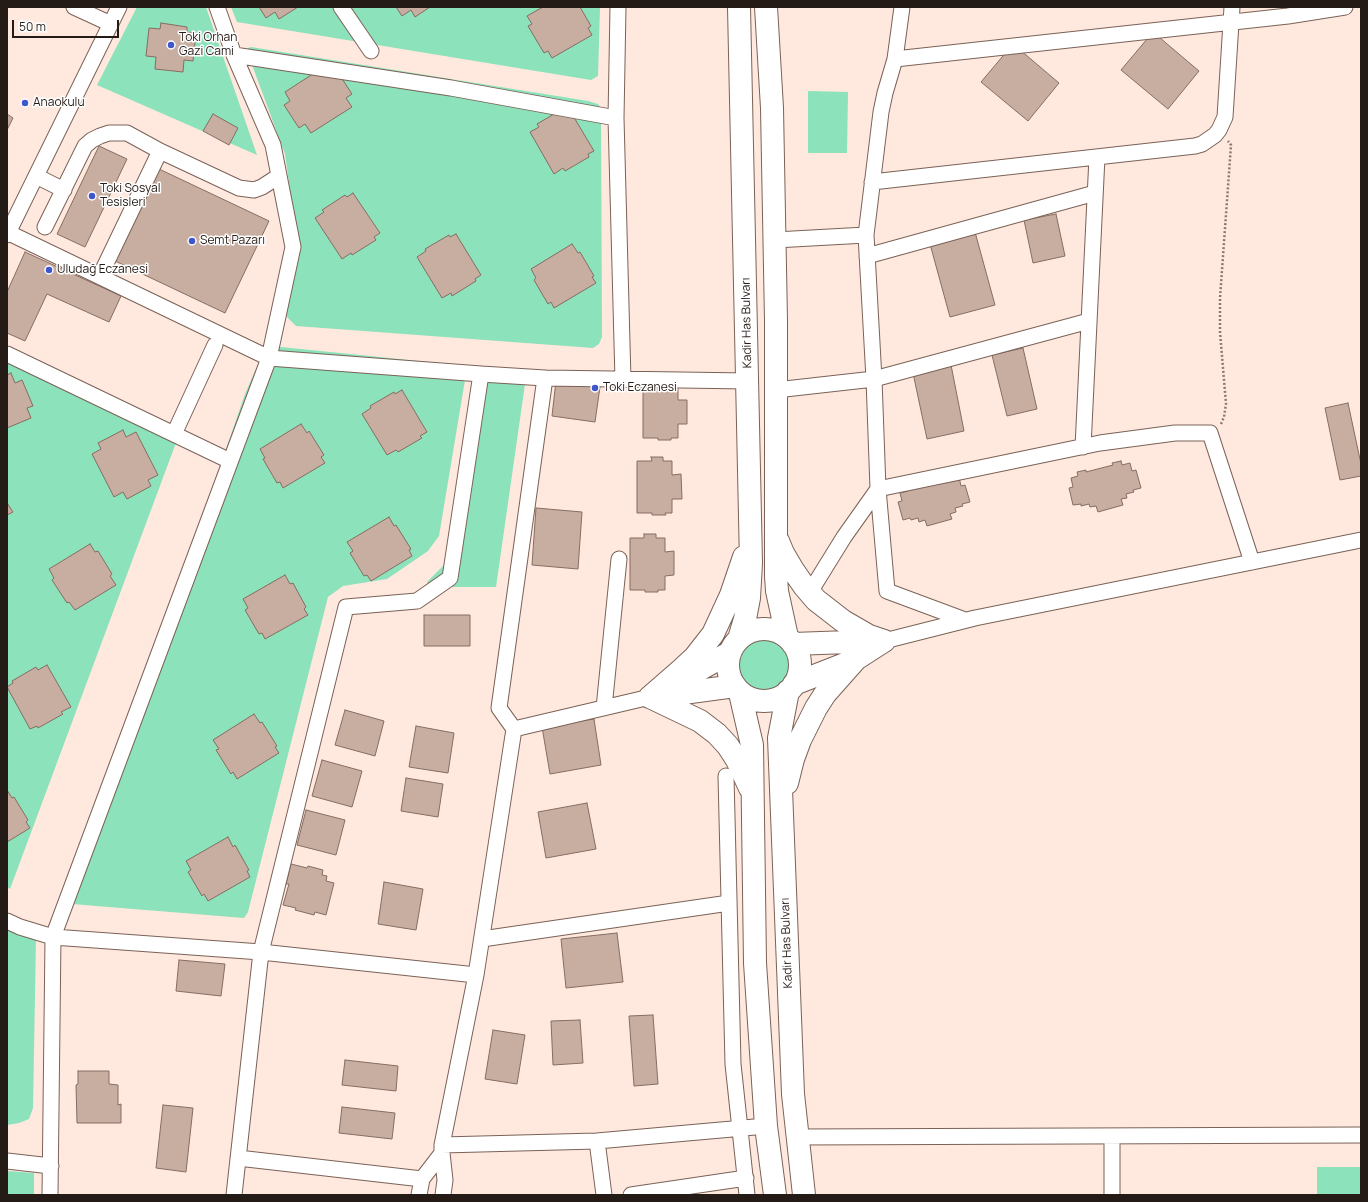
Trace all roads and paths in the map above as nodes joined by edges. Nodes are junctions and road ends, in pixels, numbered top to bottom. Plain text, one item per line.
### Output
1 (74, 7) edge
2 (119, 7) edge
3 (217, 7) edge
4 (341, 7) edge
5 (618, 7) edge
6 (739, 7) edge
7 (766, 7) edge
8 (902, 7) edge
9 (1232, 7) edge
10 (1344, 7) edge
11 (1232, 22) junction
12 (111, 24) junction
13 (371, 51) dead end
14 (234, 55) junction
15 (896, 59) junction
16 (616, 118) junction
17 (1219, 130) junction
18 (160, 151) junction
19 (1097, 157) junction
20 (36, 176) junction
21 (279, 176) junction
22 (872, 182) junction
23 (64, 190) junction
24 (1095, 193) junction
25 (45, 226) dead end
26 (7, 233) edge
27 (866, 235) junction
28 (775, 240) junction
29 (867, 256) junction
30 (100, 276) junction
31 (1089, 321) junction
32 (215, 345) dead end
33 (7, 354) edge
34 (269, 358) junction
35 (481, 374) junction
36 (545, 378) junction
37 (874, 379) junction
38 (623, 380) junction
39 (748, 381) junction
40 (776, 390) junction
41 (1210, 433) junction
42 (174, 434) junction
43 (1082, 447) junction
44 (230, 461) junction
45 (878, 490) junction
46 (750, 532) junction
47 (776, 536) junction
48 (1361, 540) edge
49 (619, 559) dead end
50 (1252, 562) junction
51 (810, 592) junction
52 (965, 620) junction
53 (790, 640) junction
54 (884, 641) junction
55 (734, 646) junction
56 (856, 659) junction
57 (791, 688) junction
58 (738, 689) junction
59 (650, 697) junction
60 (604, 708) junction
61 (514, 729) junction
62 (726, 776) dead end
63 (753, 801) junction
64 (782, 817) junction
65 (729, 903) junction
66 (755, 914) junction
67 (729, 918) junction
68 (7, 921) edge
69 (53, 937) junction
70 (482, 939) junction
71 (261, 952) junction
72 (476, 975) junction
73 (766, 1126) junction
74 (740, 1128) junction
75 (1361, 1134) edge
76 (1112, 1136) junction
77 (798, 1137) junction
78 (597, 1141) junction
79 (442, 1149) junction
80 (238, 1158) junction
81 (7, 1161) edge
82 (51, 1166) junction
83 (746, 1178) junction
84 (422, 1179) junction
85 (50, 1195) edge
86 (234, 1195) edge
87 (420, 1195) edge
88 (443, 1195) edge
89 (604, 1195) edge
90 (631, 1195) edge
91 (747, 1195) edge
92 (775, 1195) edge
93 (804, 1195) edge
94 (1112, 1195) edge

1 - 12 street
2 - 12 street
3 - 14 street
4 - 13 street
5 - 16 street
6 - 39 highway, Kadir Has Bulvarı
7 - 28 highway
8 - 15 street
9 - 11 street
10 - 11 street
11 - 15 street
11 - 17 street
12 - 20 street
14 - 16 street
14 - 21 street
15 - 22 street
16 - 38 street
17 - 19 street
17 - 41 path
18 - 21 street
18 - 23 street
18 - 30 street
19 - 22 street
19 - 24 street
20 - 23 street
20 - 26 street
21 - 34 street
22 - 27 street
23 - 25 street
24 - 29 street
24 - 31 street
26 - 30 street
27 - 28 street
27 - 29 street
28 - 40 highway
29 - 37 street
30 - 34 street
31 - 37 street
31 - 43 street
32 - 42 street
33 - 42 street
34 - 35 street
34 - 44 street
35 - 36 street
35 - 71 street
36 - 38 street
36 - 61 street
37 - 40 street
37 - 45 street
38 - 39 street
39 - 46 highway, Kadir Has Bulvarı
40 - 47 highway
41 - 43 street
41 - 50 street
42 - 44 street
43 - 45 street
44 - 69 street
45 - 51 street
45 - 52 street
46 - 55 highway, Kadir Has Bulvarı
46 - 59 highway
47 - 51 highway
47 - 53 highway
48 - 50 street
49 - 60 street
50 - 52 street
51 - 54 highway
52 - 54 street
53 - 54 highway
53 - 55 highway
53 - 57 highway
54 - 56 highway
55 - 58 highway
55 - 59 highway
56 - 57 highway
56 - 64 highway
57 - 58 highway
57 - 64 highway, Kadir Has Bulvarı
58 - 59 highway
58 - 63 highway
59 - 60 street
59 - 63 highway
60 - 61 street
61 - 70 street
62 - 65 street
63 - 66 highway
64 - 77 highway, Kadir Has Bulvarı
65 - 67 street
65 - 70 street
66 - 67 street
66 - 73 highway
67 - 74 street
68 - 69 street
69 - 71 street
69 - 82 street
70 - 72 street
71 - 72 street
71 - 80 street
72 - 79 street
73 - 74 street
73 - 92 highway
74 - 78 street
74 - 83 street
75 - 76 street
76 - 77 street
76 - 94 street
77 - 93 highway, Kadir Has Bulvarı
78 - 79 street
78 - 89 street
79 - 84 street
79 - 88 street
80 - 84 street
80 - 86 street
81 - 82 street
82 - 85 street
83 - 90 street
83 - 91 street
84 - 87 street

